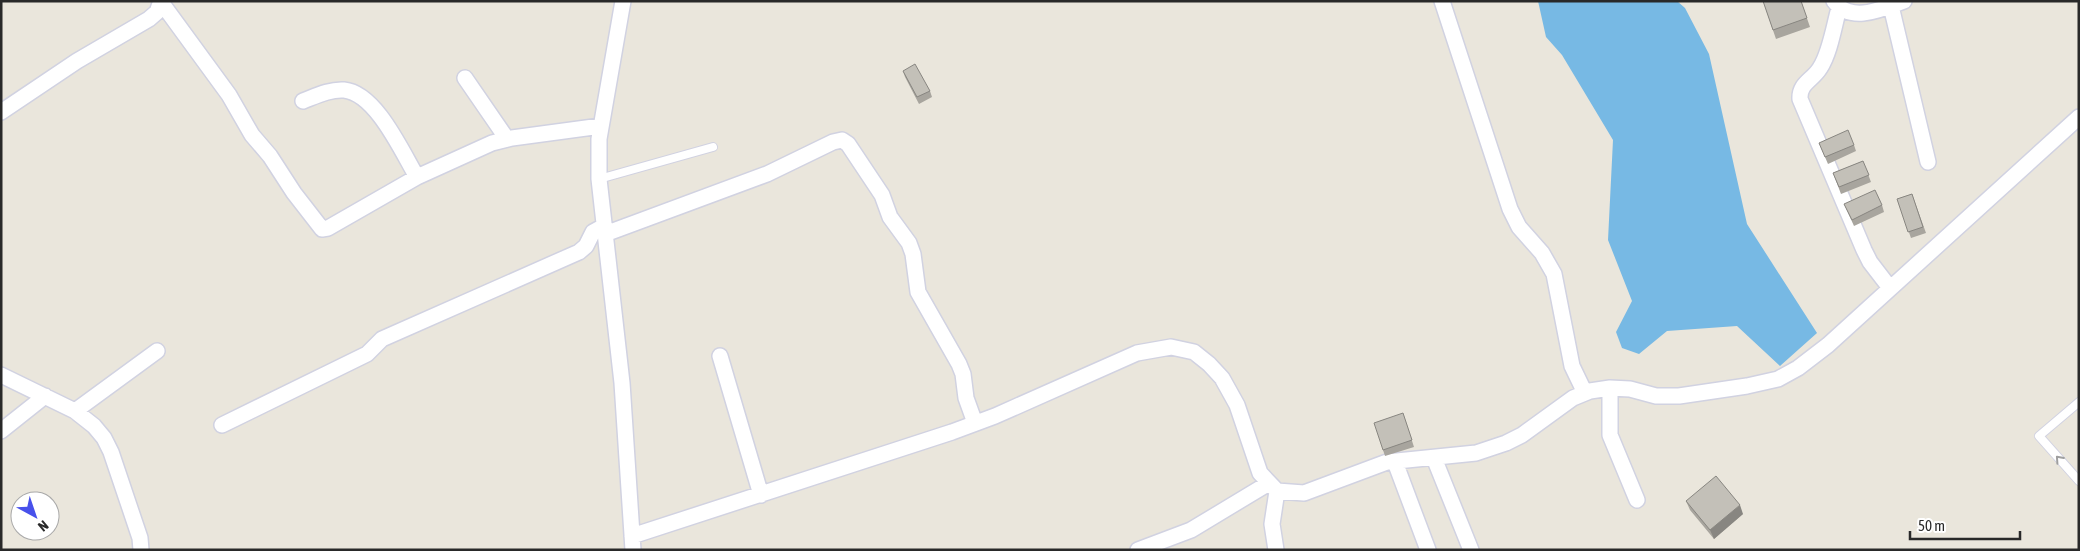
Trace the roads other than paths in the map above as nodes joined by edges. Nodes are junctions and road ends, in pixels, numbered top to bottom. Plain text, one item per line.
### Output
1 (623, 1) edge
2 (1442, 1) edge
3 (161, 2) edge
4 (1897, 4) edge
5 (1836, 5) edge
6 (465, 78) dead end
7 (303, 101) dead end
8 (1, 112) edge
9 (2079, 118) edge
10 (601, 126) junction
11 (507, 139) junction
12 (713, 147) dead end
13 (1928, 162) dead end
14 (417, 177) junction
15 (599, 179) junction
16 (605, 230) junction
17 (1890, 288) junction
18 (158, 351) dead end
19 (720, 356) dead end
20 (1, 374) edge
21 (1610, 388) junction
22 (1585, 393) junction
23 (45, 396) junction
24 (2079, 402) edge
25 (75, 411) junction
26 (975, 424) junction
27 (222, 425) dead end
28 (1, 431) edge
29 (1434, 458) junction
30 (1395, 462) junction
31 (2079, 481) edge
32 (1273, 487) junction
33 (761, 495) junction
34 (1637, 500) dead end
35 (632, 543) edge
36 (141, 550) edge
37 (1138, 550) edge
38 (1276, 550) edge
39 (1428, 550) edge
40 (1471, 550) edge

1 - 10 street
2 - 22 street
3 - 8 street
3 - 14 street
4 - 5 street
4 - 13 street
5 - 17 street
6 - 11 street
7 - 14 street
9 - 17 street
10 - 11 street
10 - 15 street
11 - 14 street
12 - 15 lane
15 - 16 street
16 - 26 street
16 - 27 street
16 - 35 street
17 - 21 street
18 - 25 street
19 - 33 street
20 - 23 street
21 - 22 street
21 - 34 street
22 - 29 street
23 - 25 street
23 - 28 street
31 -> 24 lane
25 - 36 street
26 - 32 street
26 - 33 street
29 - 30 street
29 - 40 street
30 - 32 street
30 - 39 street
32 - 37 street
32 - 38 street
33 - 35 street

